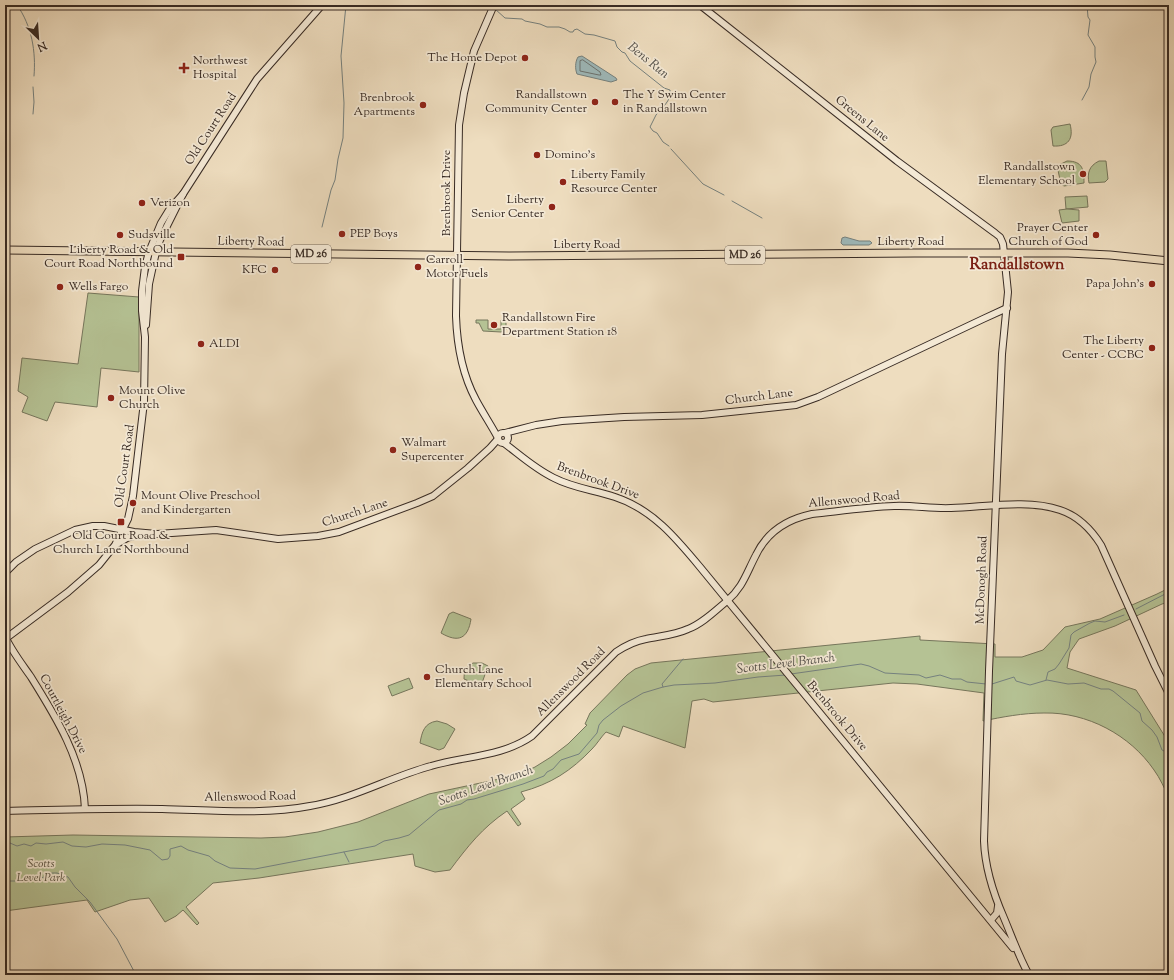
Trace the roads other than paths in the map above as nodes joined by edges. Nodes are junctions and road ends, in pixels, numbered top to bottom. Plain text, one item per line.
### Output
1 (322, 5) edge
2 (700, 5) edge
3 (493, 7) edge
4 (5, 250) edge
5 (152, 252) junction
6 (1004, 253) junction
7 (457, 255) junction
8 (1169, 262) edge
9 (1007, 308) junction
10 (503, 438) junction
11 (996, 504) junction
12 (123, 530) junction
13 (144, 533) junction
14 (115, 545) junction
15 (5, 573) edge
16 (727, 600) junction
17 (5, 638) edge
18 (1169, 694) edge
19 (85, 809) junction
20 (5, 811) edge
21 (998, 906) junction
22 (991, 920) junction
23 (1022, 962) junction
24 (1028, 975) edge

1 - 5 street, Old Court Road
2 - 6 street, Greens Lane
3 - 7 street, Brenbrook Drive
4 - 5 main road, Liberty Road / MD 26
5 - 7 main road, Liberty Road / MD 26
5 - 12 street, Old Court Road
6 - 7 main road, Liberty Road / MD 26
6 - 8 main road, Liberty Road / MD 26
6 - 9 street, McDonogh Road
7 - 10 street, Brenbrook Drive
9 - 10 street, Church Lane
9 - 11 street, McDonogh Road
10 - 13 street, Church Lane
10 - 16 street, Brenbrook Drive
11 - 16 street, Allenswood Road
11 - 18 street, Allenswood Road
11 - 21 street, McDonogh Road
12 - 13 street, Church Lane
12 - 14 street, Old Court Road
12 - 15 street, Church Lane
13 - 14 street
14 - 17 street, Old Court Road
16 - 19 street, Allenswood Road
16 - 22 street, Brenbrook Drive
17 - 19 street, Courtleigh Drive
19 - 20 street, Allenswood Road
21 - 22 street
21 - 23 street, McDonogh Road
22 - 23 street, Brenbrook Drive
23 - 24 street, McDonogh Road

